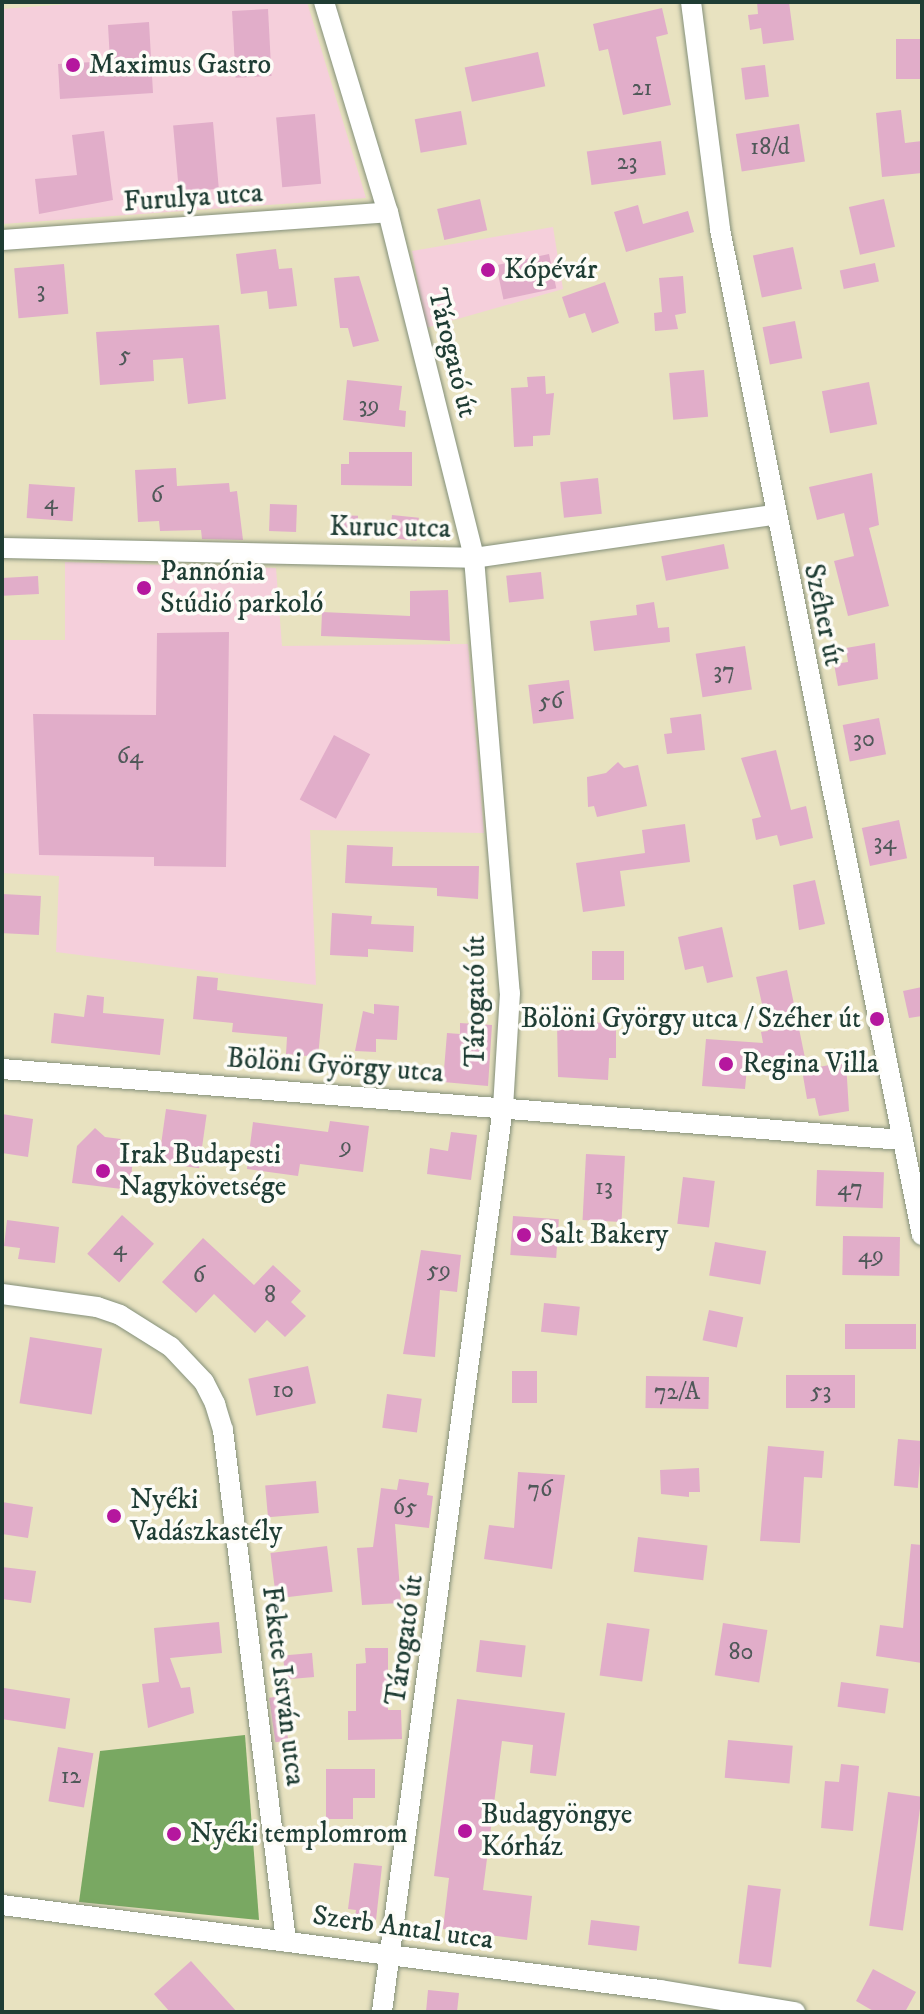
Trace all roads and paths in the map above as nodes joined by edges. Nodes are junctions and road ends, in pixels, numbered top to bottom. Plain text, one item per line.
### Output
1 (324, 2) edge
2 (691, 2) edge
3 (388, 212) junction
4 (2, 240) edge
5 (774, 515) junction
6 (2, 548) edge
7 (474, 558) junction
8 (2, 1069) edge
9 (503, 1107) junction
10 (902, 1140) junction
11 (922, 1235) edge
12 (2, 1294) edge
13 (2, 1905) edge
14 (286, 1941) junction
15 (388, 1956) junction
16 (382, 2012) edge
17 (795, 2012) edge

1 - 3 street, Tárogató út
2 - 5 street, Széher út
3 - 4 street, Furulya utca
3 - 7 street, Tárogató út
5 - 7 street, Kuruc utca
5 - 10 street, Széher út
6 - 7 street, Kuruc utca
7 - 9 street, Tárogató út
8 - 9 street, Bölöni György utca
9 - 10 street, Bölöni György utca
9 - 15 street, Tárogató út
10 - 11 street, Széher út
12 - 14 street, Fekete István utca
13 - 14 street, Szerb Antal utca
14 - 15 street, Szerb Antal utca
15 - 16 street, Tárogató út
15 - 17 street, Szerb Antal utca

